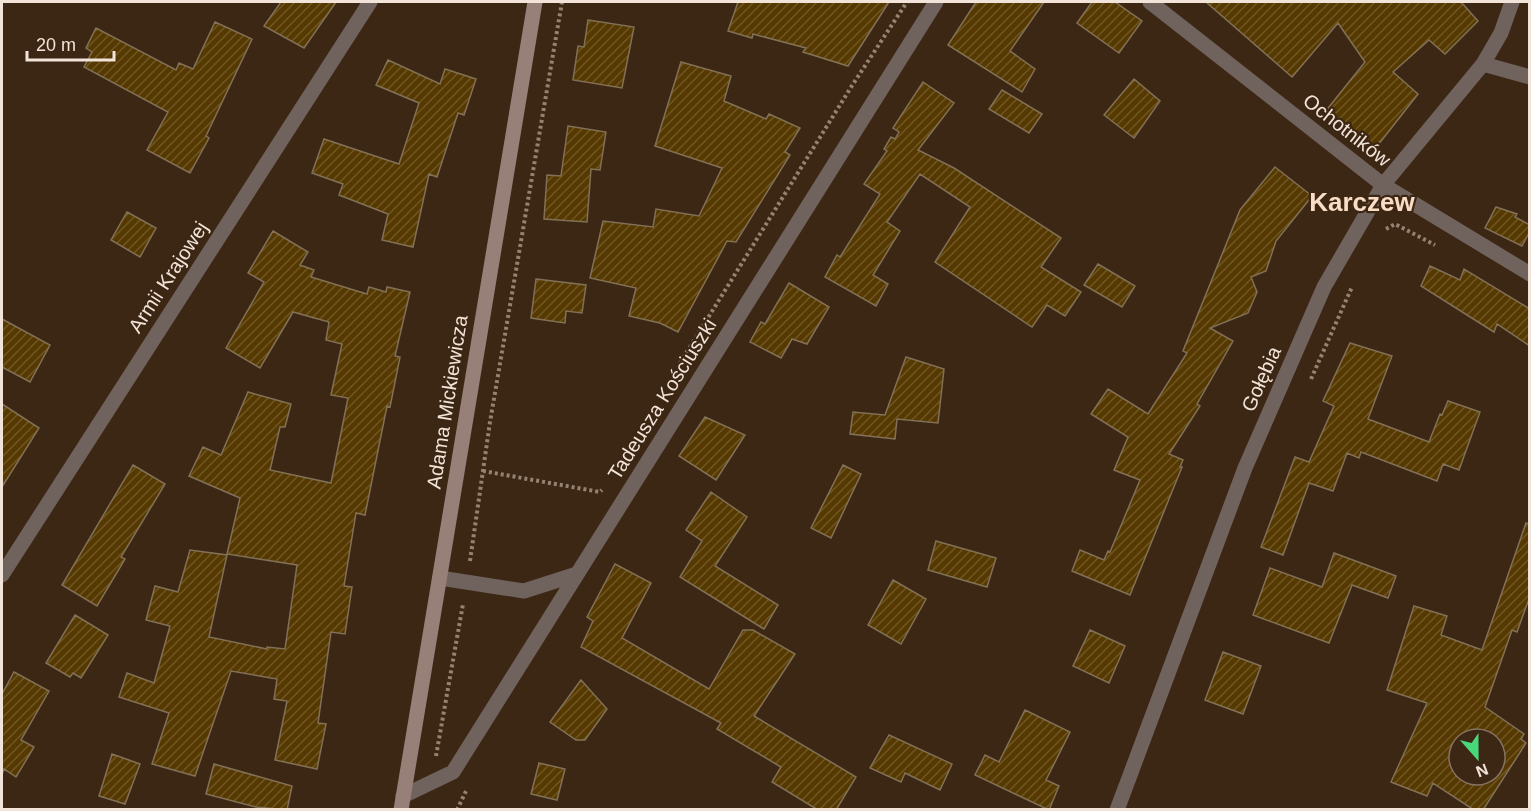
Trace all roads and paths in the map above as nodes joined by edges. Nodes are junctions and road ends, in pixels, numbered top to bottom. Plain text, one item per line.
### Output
1 (370, 2) edge
2 (535, 2) edge
3 (562, 2) edge
4 (907, 2) edge
5 (936, 2) edge
6 (1150, 2) edge
7 (1512, 2) edge
8 (1483, 64) junction
9 (1530, 77) edge
10 (1383, 185) junction
11 (1530, 274) edge
12 (679, 366) dead end
13 (483, 471) junction
14 (606, 483) dead end
15 (577, 574) junction
16 (2, 575) edge
17 (440, 578) junction
18 (467, 582) junction
19 (453, 772) junction
20 (402, 803) edge
21 (457, 810) edge
22 (1117, 810) edge

1 - 16 street, Armii Krajowej
2 - 17 main road, Adama Mickiewicza
3 - 13 path
4 - 12 path
5 - 15 street, Tadeusza Kościuszki
6 - 10 street, Ochotników
7 - 8 street, Gołębia
8 - 9 street
8 - 10 street, Gołębia
10 - 11 street, Ochotników
10 - 22 street, Gołębia
13 - 14 path
13 - 18 path
15 - 18 street
15 - 19 street, Tadeusza Kościuszki
17 - 18 street
17 - 20 main road, Adama Mickiewicza
18 - 19 path
19 - 20 street
19 - 21 path

